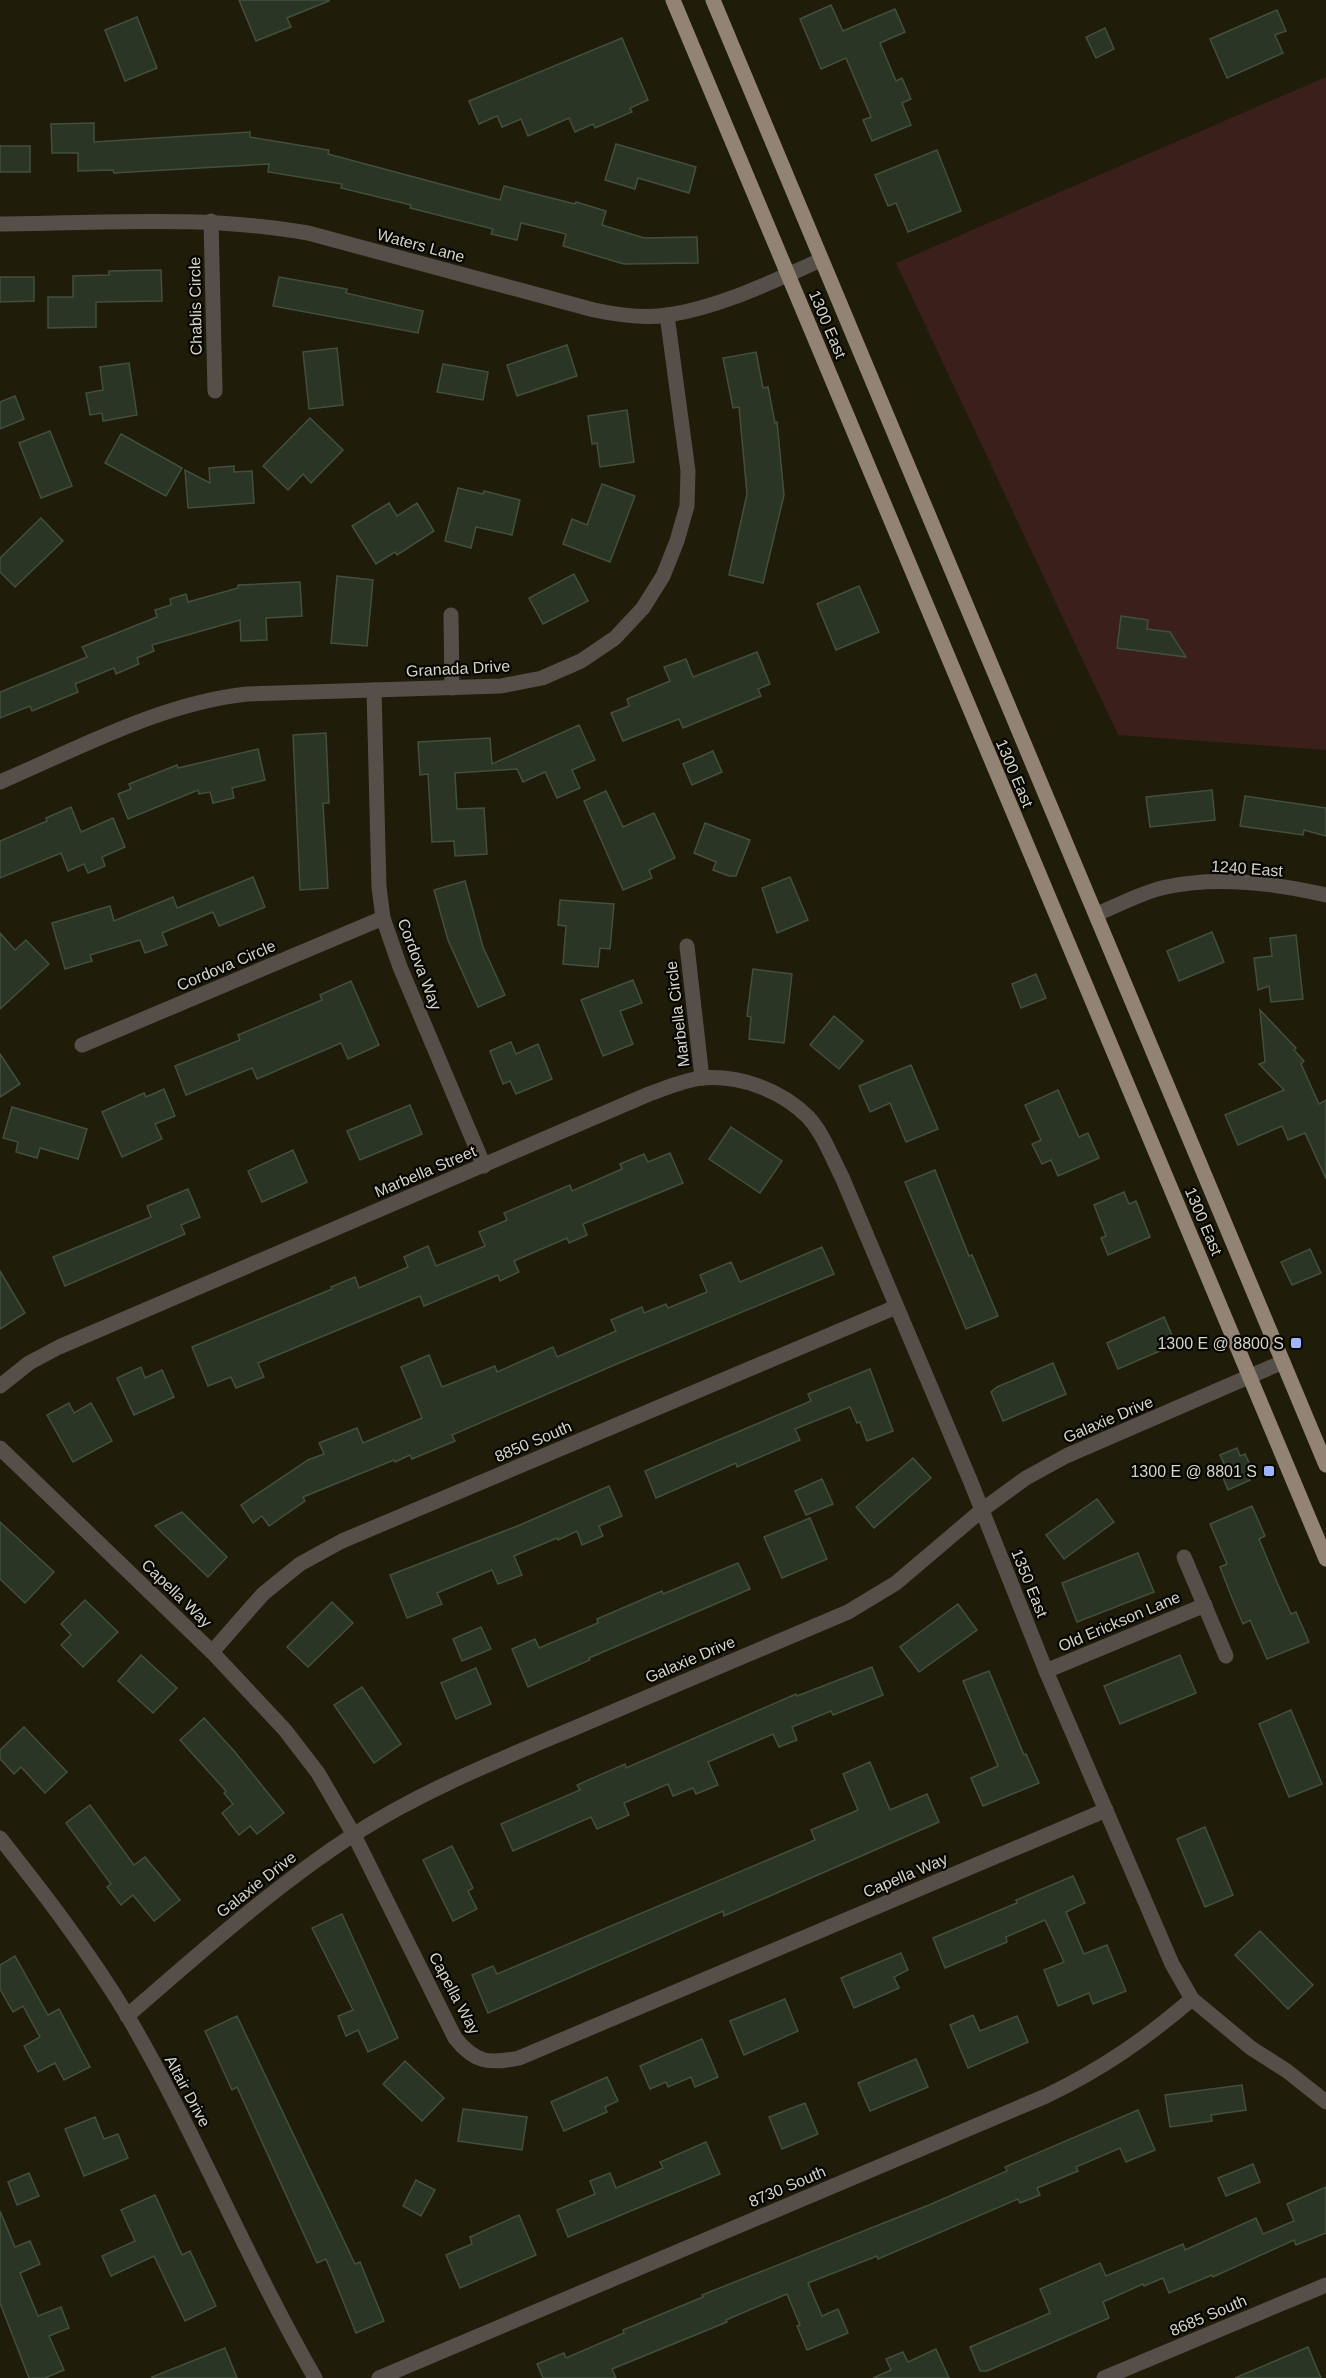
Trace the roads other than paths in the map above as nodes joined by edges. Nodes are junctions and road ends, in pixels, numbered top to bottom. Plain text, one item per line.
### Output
1 (673, 0) edge
2 (712, 0) edge
3 (211, 221) junction
4 (0, 224) edge
5 (821, 260) junction
6 (788, 274) junction
7 (667, 315) junction
8 (215, 391) dead end
9 (451, 615) dead end
10 (452, 688) junction
11 (374, 690) junction
12 (0, 782) edge
13 (1326, 895) edge
14 (1097, 914) junction
15 (383, 918) junction
16 (687, 946) dead end
17 (82, 1045) dead end
18 (702, 1078) junction
19 (483, 1166) junction
20 (842, 1178) joint
21 (896, 1307) junction
22 (1283, 1362) junction
23 (1250, 1377) junction
24 (0, 1386) edge
25 (0, 1448) edge
26 (1326, 1465) edge
27 (982, 1510) junction
28 (1184, 1557) dead end
29 (1326, 1559) edge
30 (1204, 1605) junction
31 (212, 1652) junction
32 (1226, 1656) dead end
33 (1046, 1671) junction
34 (1106, 1810) junction
35 (354, 1835) junction
36 (0, 1838) edge
37 (1192, 1999) junction
38 (127, 2016) junction
39 (1326, 2102) edge
40 (1326, 2285) edge
41 (315, 2378) edge
42 (379, 2378) edge
43 (1104, 2378) edge

1 - 6 main road, 1300 East
2 - 5 main road, 1300 East
3 - 4 street, Waters Lane
3 - 7 street, Waters Lane
3 - 8 street, Chablis Circle
5 - 6 street, Waters Lane
5 - 14 main road, 1300 East
6 - 7 street, Waters Lane
6 - 23 main road, 1300 East
7 - 10 street, Granada Drive
9 - 10 street
10 - 11 street, Granada Drive
11 - 12 street, Granada Drive
11 - 15 street, Cordova Way
13 - 14 street, 1240 East
14 - 22 main road, 1300 East
15 - 17 street, Cordova Circle
15 - 19 street, Cordova Way
16 - 18 street, Marbella Circle
18 - 19 street, Marbella Street
18 - 20 street, Marbella Street
19 - 24 street, Marbella Street
20 - 21 street, 1350 East
21 - 27 street, 1350 East
21 - 31 street, 8850 South
22 - 23 street, Galaxie Drive
22 - 26 main road, 1300 East
23 - 27 street, Galaxie Drive
23 - 29 main road, 1300 East
25 - 31 street, Capella Way
27 - 33 street, 1350 East
27 - 35 street, Galaxie Drive
28 - 30 street, Old Erickson Lane
30 - 32 street, Old Erickson Lane
30 - 33 street, Old Erickson Lane
31 - 35 street, Capella Way
33 - 34 street, 1350 East
34 - 35 street, Capella Way
34 - 37 street, 1350 East
35 - 38 street, Galaxie Drive
36 - 38 street, Altair Drive
37 - 39 street
37 - 42 street, 8730 South
38 - 41 street, Altair Drive
40 - 43 street, 8685 South

